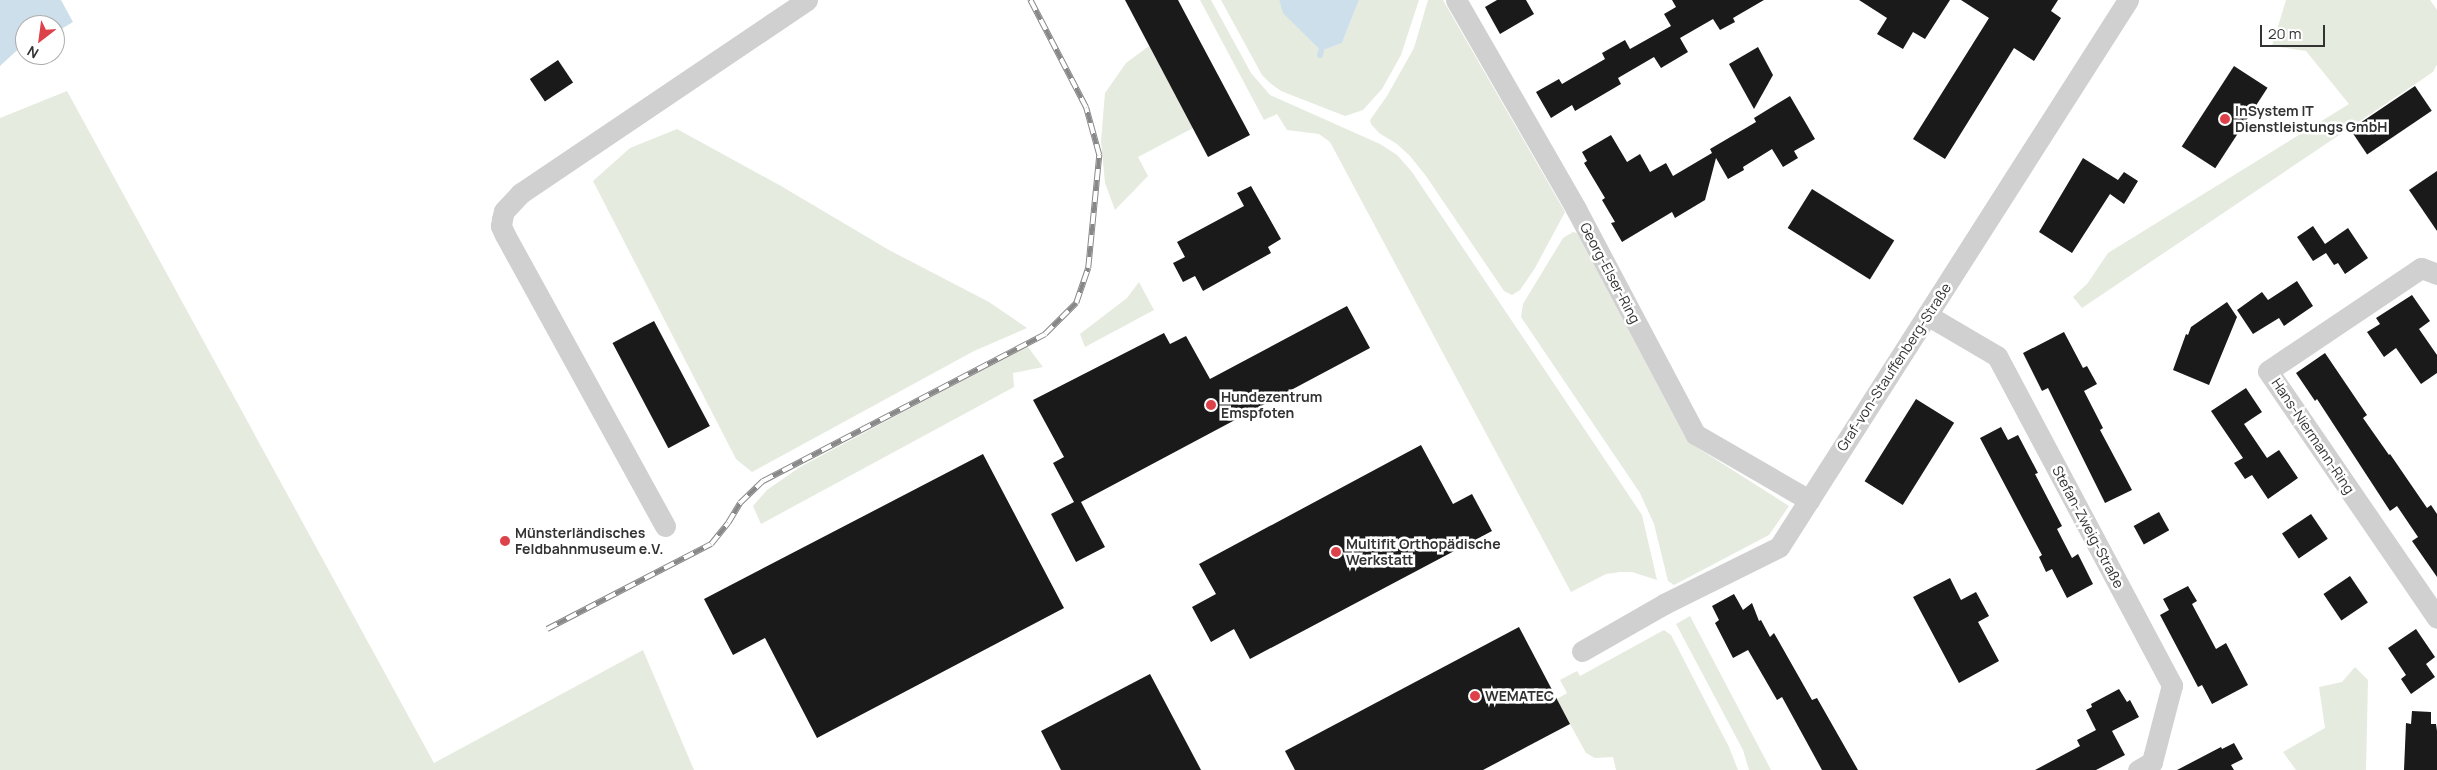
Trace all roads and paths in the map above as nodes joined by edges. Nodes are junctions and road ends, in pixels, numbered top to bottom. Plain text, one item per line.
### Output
1 (807, 0) edge
2 (1456, 0) edge
3 (2128, 0) edge
4 (2437, 274) edge
5 (1927, 315) junction
6 (1809, 500) junction
7 (665, 526) dead end
8 (2437, 618) edge
9 (1582, 651) dead end
10 (2148, 767) edge

1 - 7 street
2 - 6 street, Georg-Elser-Ring
3 - 5 street, Graf-von-Stauffenberg-Straße
4 - 8 street, Hans-Niermann-Ring
5 - 6 street, Graf-von-Stauffenberg-Straße
5 - 10 street, Stefan-Zweig-Straße
6 - 9 street, Graf-von-Stauffenberg-Straße

